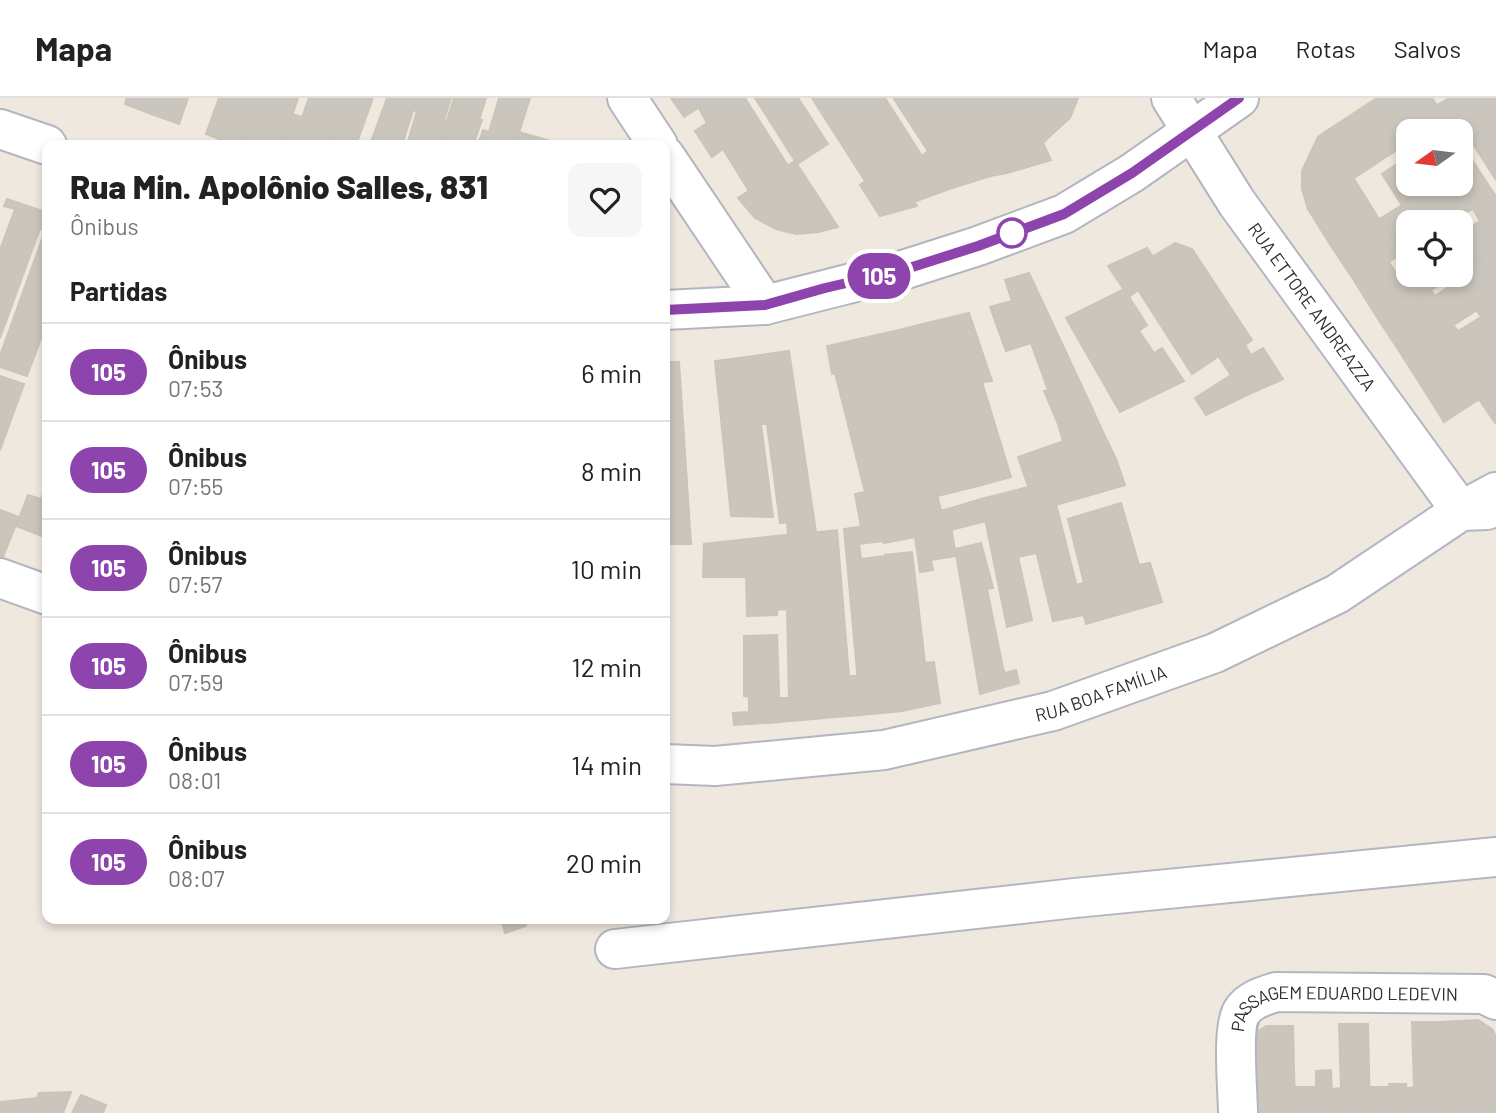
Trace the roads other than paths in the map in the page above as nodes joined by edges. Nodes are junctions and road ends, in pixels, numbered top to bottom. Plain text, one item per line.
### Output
1 (627, 98) edge
2 (1171, 98) edge
3 (1239, 98) edge
4 (0, 129) edge
5 (1193, 131) junction
6 (655, 140) edge
7 (42, 143) edge
8 (670, 163) edge
9 (765, 305) junction
10 (670, 310) edge
11 (1496, 492) edge
12 (1479, 510) edge
13 (0, 578) edge
14 (42, 593) edge
15 (670, 764) edge
16 (1496, 857) edge
17 (615, 949) dead end
18 (1496, 1000) edge
19 (1238, 1113) edge

1 - 6 street
2 - 5 street, RUA ETTORE ANDREAZZA
3 - 5 street
4 - 7 street
5 - 9 street
5 - 12 street, RUA ETTORE ANDREAZZA
8 - 9 street
9 - 10 street
11 - 12 street, RUA BOA FAMÍLIA
12 - 15 street, RUA BOA FAMÍLIA
13 - 14 street
16 - 17 street
18 - 19 street, PASSAGEM EDUARDO LEDEVIN

